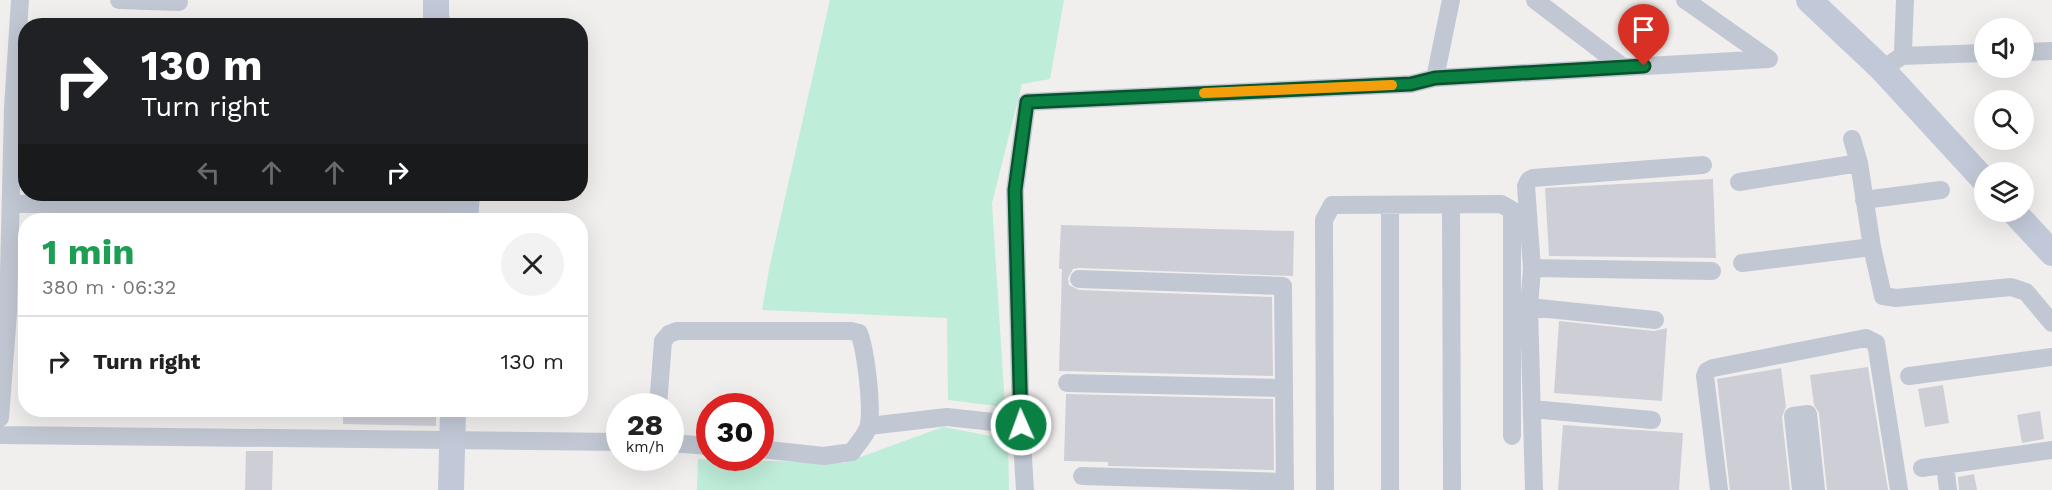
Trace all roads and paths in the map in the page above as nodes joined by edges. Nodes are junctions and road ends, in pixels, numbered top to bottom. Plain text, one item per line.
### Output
1 (20, 0) edge
2 (119, 0) edge
3 (436, 0) edge
4 (1450, 0) edge
5 (1535, 0) edge
6 (1685, 0) edge
7 (1809, 0) edge
8 (1905, 0) edge
9 (179, 2) dead end
10 (20, 18) edge
11 (436, 18) edge
12 (2052, 51) edge
13 (2034, 52) edge
14 (1974, 54) edge
15 (1892, 62) junction
16 (1623, 67) junction
17 (1435, 78) junction
18 (18, 123) edge
19 (1852, 139) dead end
20 (1858, 163) junction
21 (1703, 165) dead end
22 (1974, 167) edge
23 (1738, 182) dead end
24 (1941, 190) dead end
25 (1864, 201) junction
26 (12, 204) junction
27 (1390, 205) junction
28 (1451, 205) junction
29 (466, 207) edge
30 (2023, 222) edge
31 (1872, 247) junction
32 (2052, 253) edge
33 (1742, 263) dead end
34 (1532, 268) junction
35 (1712, 271) dead end
36 (1079, 279) dead end
37 (1529, 307) junction
38 (17, 314) edge
39 (1655, 320) dead end
40 (2052, 322) edge
41 (2052, 357) edge
42 (1909, 376) dead end
43 (1067, 383) dead end
44 (1283, 388) junction
45 (659, 393) edge
46 (1532, 410) junction
47 (453, 417) edge
48 (0, 418) edge
49 (1652, 420) dead end
50 (1021, 425) junction
51 (869, 426) junction
52 (0, 435) edge
53 (1512, 436) dead end
54 (451, 441) junction
55 (606, 442) edge
56 (2052, 450) edge
57 (774, 451) edge
58 (1945, 465) junction
59 (1922, 468) dead end
60 (1082, 476) dead end
61 (1285, 486) edge
62 (451, 490) edge
63 (1025, 490) edge
64 (1325, 490) edge
65 (1390, 490) edge
66 (1452, 490) edge
67 (1534, 490) edge
68 (1719, 490) edge
69 (1801, 490) edge
70 (1816, 490) edge
71 (1899, 490) edge
72 (1948, 490) edge

1 - 10 street
2 - 9 street
3 - 11 street
4 - 17 street
5 - 16 street
6 - 16 street
7 - 15 street
8 - 15 street
12 - 13 street
14 - 15 street
15 - 22 street
16 - 17 street
17 - 50 street
18 - 26 street
19 - 20 street
20 - 23 street
20 - 25 street
21 - 34 street
24 - 25 street
25 - 31 street
26 - 29 street
26 - 38 street
27 - 28 street
27 - 64 street
27 - 65 street
28 - 53 street
28 - 66 street
30 - 32 street
31 - 33 street
31 - 40 street
34 - 35 street
34 - 37 street
36 - 44 street
37 - 39 street
37 - 46 street
38 - 48 street
41 - 42 street
43 - 44 street
44 - 61 street
45 - 51 street
46 - 49 street
46 - 67 street
47 - 54 street
50 - 51 street
50 - 63 street
51 - 57 street
52 - 54 street
54 - 55 street
54 - 62 street
56 - 58 street
58 - 59 street
58 - 72 street
60 - 61 street
68 - 71 street
69 - 70 street

